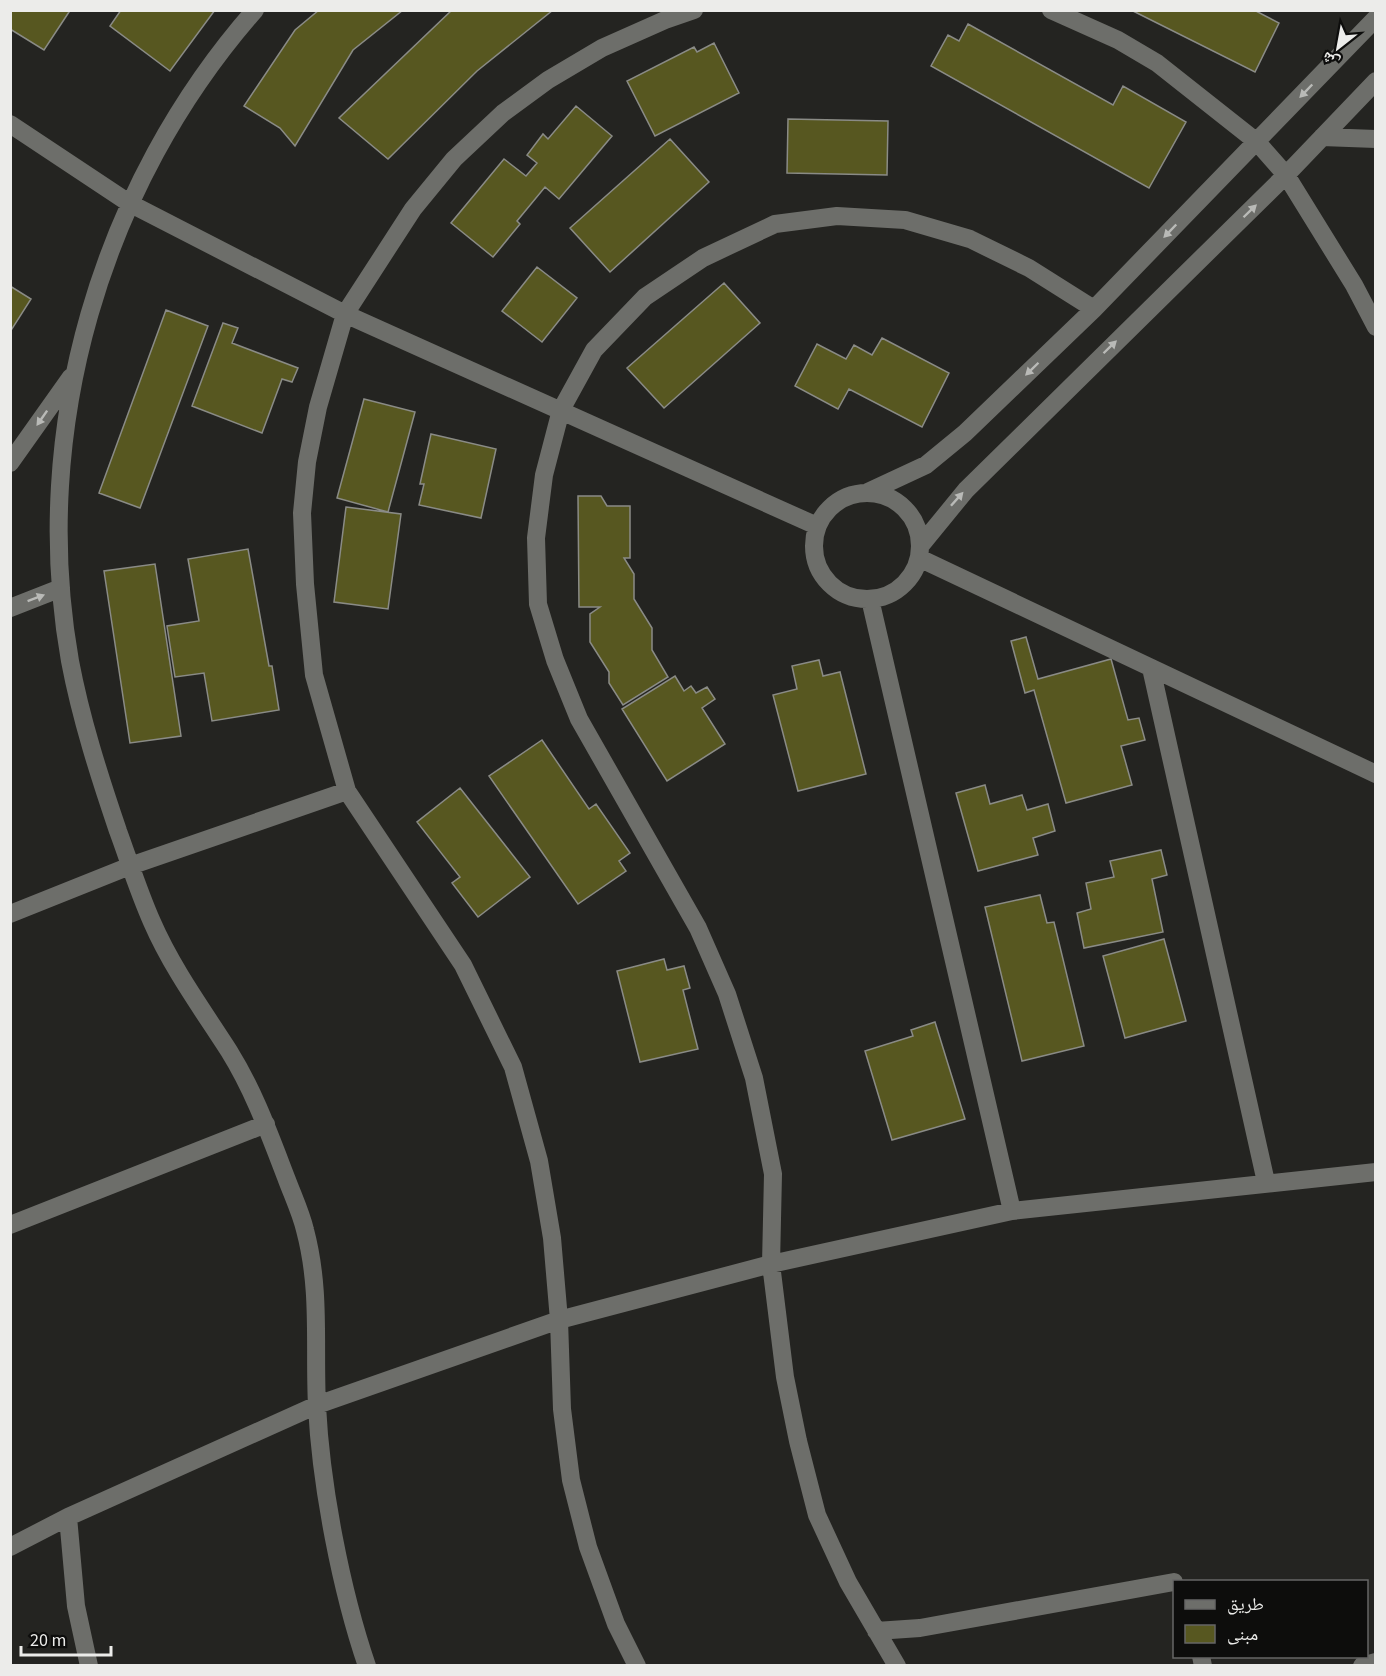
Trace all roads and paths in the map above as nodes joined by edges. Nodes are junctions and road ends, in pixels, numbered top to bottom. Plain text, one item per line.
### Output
1 (255, 10) edge
2 (694, 10) edge
3 (1051, 10) edge
4 (1376, 18) edge
5 (1376, 81) edge
6 (10, 124) edge
7 (1322, 137) junction
8 (1376, 139) edge
9 (1257, 142) junction
10 (1286, 175) junction
11 (129, 203) junction
12 (1094, 309) junction
13 (345, 314) junction
14 (1376, 327) edge
15 (74, 373) junction
16 (561, 410) junction
17 (10, 463) edge
18 (868, 492) junction
19 (817, 526) junction
20 (920, 552) junction
21 (62, 588) junction
22 (870, 599) junction
23 (10, 608) edge
24 (1151, 668) junction
25 (1374, 768) edge
26 (347, 791) junction
27 (130, 866) junction
28 (10, 914) edge
29 (266, 1124) junction
30 (1376, 1172) edge
31 (1266, 1182) junction
32 (1012, 1211) junction
33 (10, 1225) edge
34 (771, 1264) junction
35 (559, 1320) junction
36 (317, 1405) junction
37 (68, 1517) junction
38 (10, 1546) edge
39 (1173, 1582) edge
40 (876, 1631) junction
41 (1376, 1662) edge
42 (89, 1665) edge
43 (367, 1665) edge
44 (637, 1665) edge
45 (897, 1665) edge
46 (1362, 1665) edge

1 - 11 street
2 - 13 street
3 - 9 street
4 -> 9 street
5 - 7 street
6 - 11 street
7 - 8 street
7 - 10 street
9 - 10 street
9 -> 12 street
10 - 14 street
20 -> 10 street
11 - 13 street
11 - 15 street
12 - 16 street
12 -> 18 street
13 - 16 street
13 - 26 street
15 -> 17 street
15 - 21 street
16 - 19 street
16 - 34 street
18 - 19 street
18 - 20 street
19 - 22 street
20 - 22 street
20 - 24 street
23 -> 21 street
21 - 27 street
22 - 32 street
24 - 25 street
24 - 31 street
26 - 27 street
26 - 35 street
27 - 28 street
27 - 29 street
29 - 33 street
29 - 36 street
30 - 31 street
31 - 32 street
32 - 34 street
34 - 35 street
34 - 40 street
35 - 36 street
35 - 44 street
36 - 37 street
36 - 43 street
37 - 38 street
37 - 42 street
39 - 40 street
40 - 45 street
41 - 46 street

